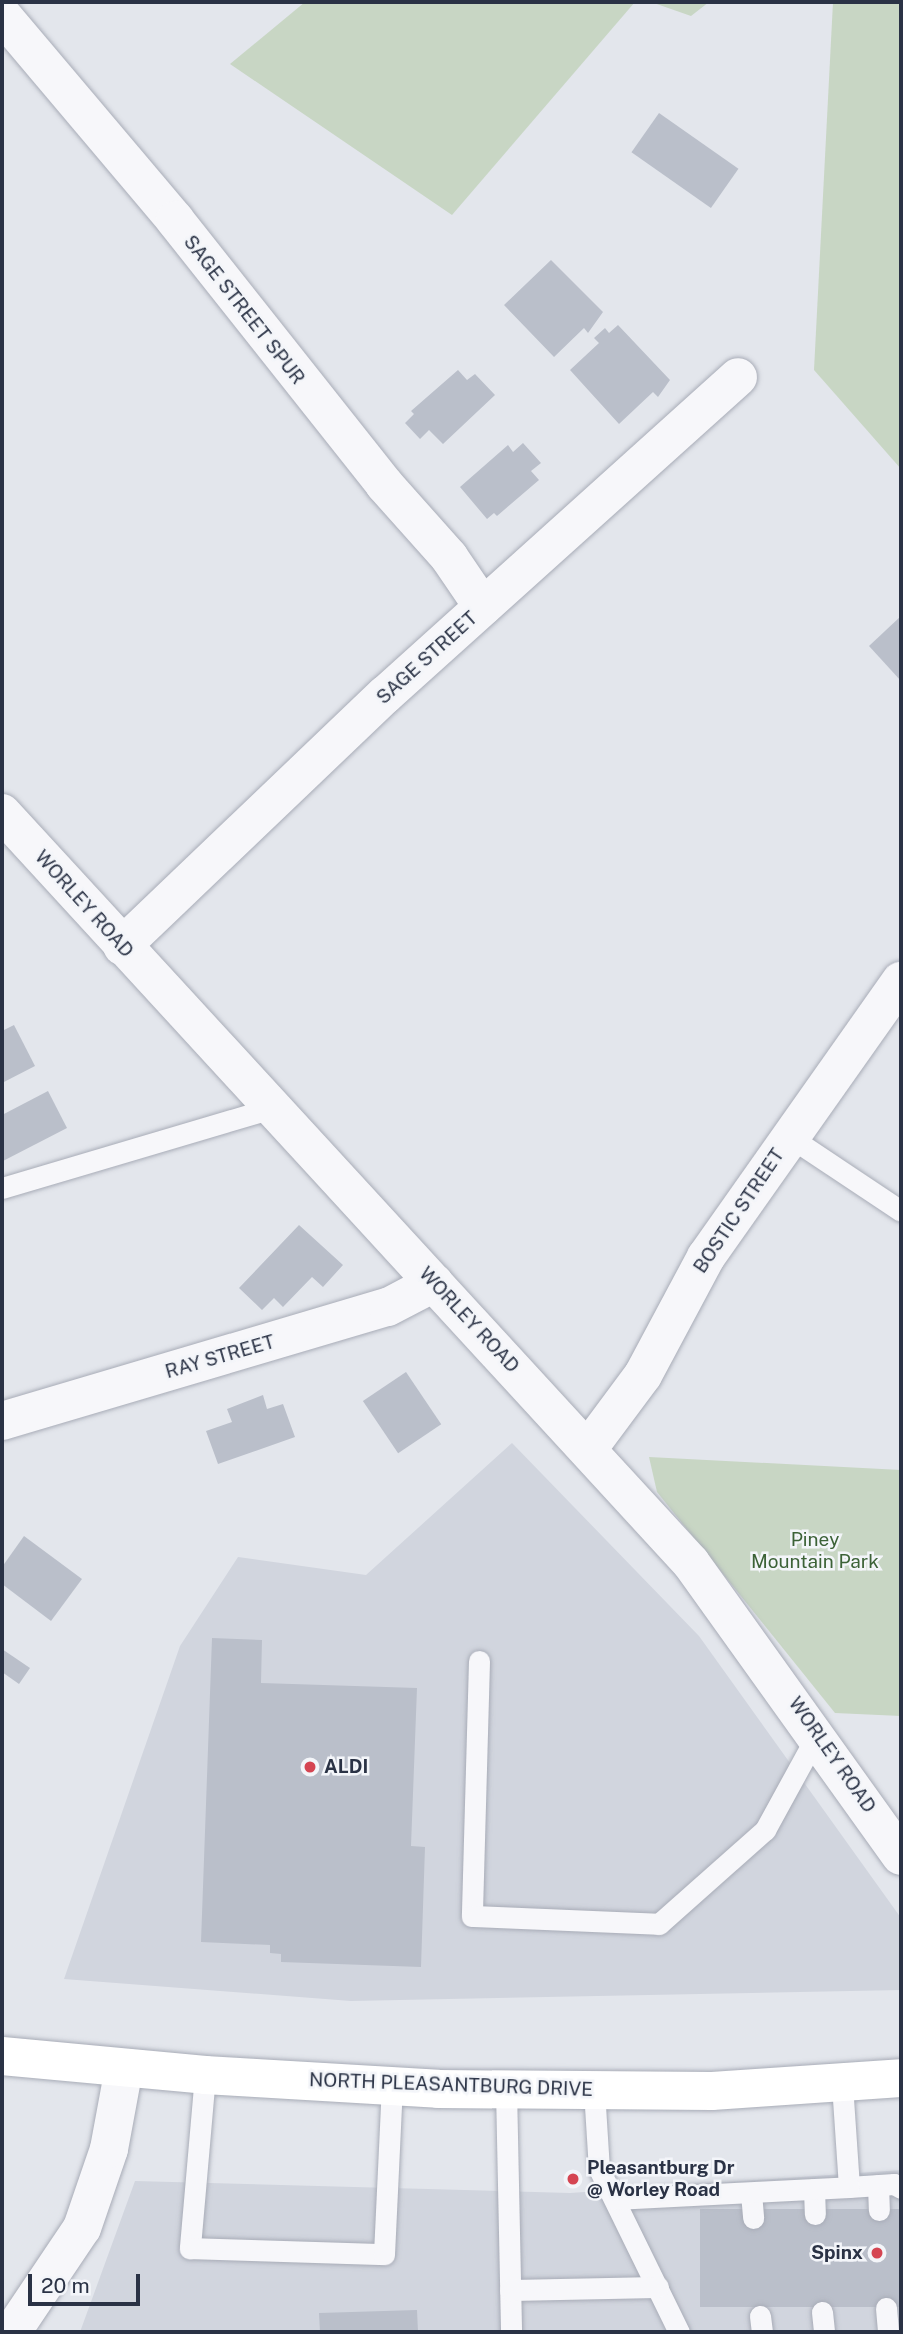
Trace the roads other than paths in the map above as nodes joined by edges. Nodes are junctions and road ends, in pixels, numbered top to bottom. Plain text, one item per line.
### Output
1 (2, 15) edge
2 (737, 377) dead end
3 (483, 607) junction
4 (2, 813) edge
5 (122, 946) junction
6 (901, 981) edge
7 (272, 1108) junction
8 (790, 1137) junction
9 (2, 1188) edge
10 (901, 1211) edge
11 (434, 1283) junction
12 (2, 1420) edge
13 (589, 1449) junction
14 (479, 1661) dead end
15 (817, 1735) junction
16 (901, 1856) edge
17 (2, 2056) edge
18 (124, 2068) junction
19 (205, 2075) junction
20 (901, 2078) edge
21 (842, 2084) junction
22 (391, 2086) junction
23 (506, 2090) junction
24 (594, 2090) junction
25 (878, 2185) junction
26 (849, 2187) junction
27 (901, 2188) edge
28 (814, 2189) junction
29 (751, 2193) junction
30 (615, 2199) junction
31 (879, 2210) dead end
32 (815, 2214) dead end
33 (754, 2218) dead end
34 (658, 2287) junction
35 (510, 2290) junction
36 (886, 2308) dead end
37 (12, 2332) edge
38 (510, 2332) edge
39 (679, 2332) edge
40 (888, 2332) edge

1 - 3 street, SAGE STREET SPUR
2 - 3 street, SAGE STREET
3 - 5 street, SAGE STREET
4 - 5 street, WORLEY ROAD
5 - 7 street, WORLEY ROAD
6 - 8 street, BOSTIC STREET
7 - 9 lane
7 - 11 street, WORLEY ROAD
8 - 10 lane
8 - 13 street, BOSTIC STREET
11 - 12 street, RAY STREET
11 - 13 street, WORLEY ROAD
13 - 15 street, WORLEY ROAD
14 - 15 lane
15 - 16 street, WORLEY ROAD
17 - 18 main road, NORTH PLEASANTBURG DRIVE
18 - 19 main road, NORTH PLEASANTBURG DRIVE
18 - 37 street
19 - 22 main road, NORTH PLEASANTBURG DRIVE
19 - 22 lane
20 - 21 main road, NORTH PLEASANTBURG DRIVE
21 - 24 main road, NORTH PLEASANTBURG DRIVE
21 - 26 lane
22 - 23 main road, NORTH PLEASANTBURG DRIVE
23 - 24 main road, NORTH PLEASANTBURG DRIVE
23 - 35 lane
24 - 30 lane
25 - 26 lane
25 - 27 lane
25 - 31 lane
26 - 28 lane
28 - 29 lane
28 - 32 lane
29 - 30 lane
29 - 33 lane
30 - 34 lane
34 - 35 lane
34 - 39 lane
35 - 38 lane
36 - 40 lane

